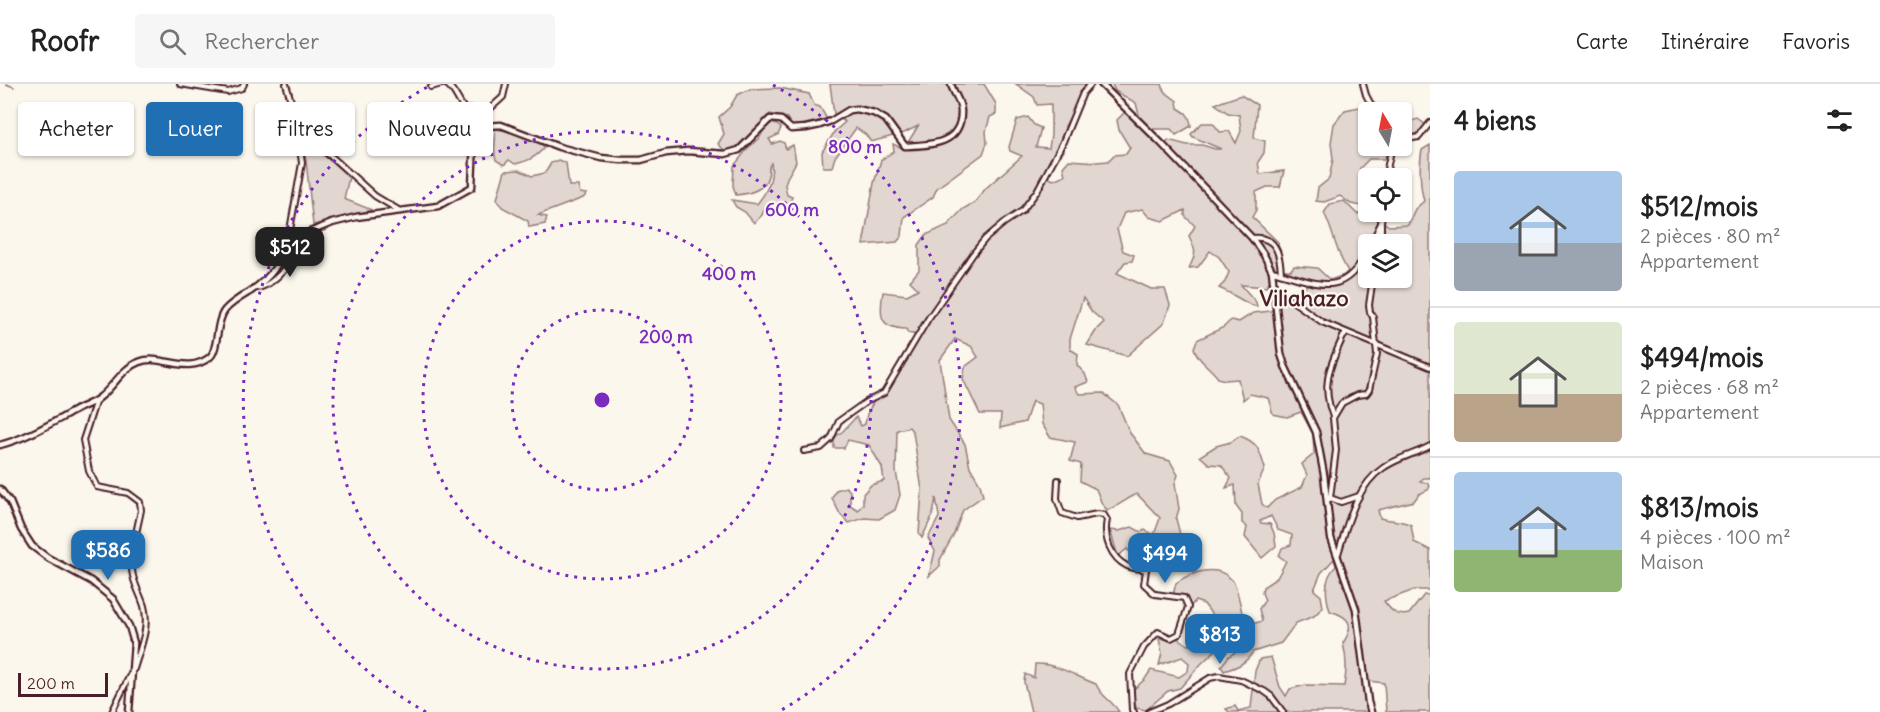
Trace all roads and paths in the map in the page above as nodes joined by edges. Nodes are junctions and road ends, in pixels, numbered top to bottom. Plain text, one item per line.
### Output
1 (180, 84) edge
2 (243, 84) edge
3 (286, 84) edge
4 (445, 84) edge
5 (506, 84) edge
6 (951, 84) edge
7 (1091, 84) edge
8 (1101, 84) edge
9 (1363, 84) edge
10 (431, 87) dead end
11 (291, 102) edge
12 (459, 102) edge
13 (1370, 102) edge
14 (493, 106) edge
15 (1430, 123) edge
16 (493, 125) edge
17 (1412, 138) edge
18 (301, 156) edge
19 (328, 156) edge
20 (473, 156) edge
21 (400, 211) junction
22 (1381, 223) joint
23 (1376, 234) edge
24 (1380, 234) edge
25 (1252, 238) junction
26 (288, 241) junction
27 (1358, 266) edge
28 (1272, 271) junction
29 (1281, 273) junction
30 (254, 288) junction
31 (1372, 288) edge
32 (1274, 293) junction
33 (1347, 333) junction
34 (1377, 344) junction
35 (1430, 367) edge
36 (96, 400) junction
37 (1333, 418) junction
38 (0, 445) edge
39 (1430, 446) edge
40 (804, 451) dead end
41 (1058, 480) dead end
42 (0, 489) edge
43 (1359, 496) junction
44 (1328, 500) junction
45 (1336, 558) junction
46 (130, 675) junction
47 (112, 712) edge
48 (129, 712) edge
49 (1134, 712) edge
50 (1149, 712) edge
51 (1283, 712) edge
52 (1371, 712) edge

1 - 2 street
3 - 11 street
4 - 10 street
4 - 12 street
5 - 14 street
6 - 16 street
7 - 40 street
8 - 25 street
9 - 13 street
15 - 17 street
18 - 26 street
19 - 21 street
20 - 21 street
21 - 26 street
22 - 23 street
22 - 24 street
25 - 28 street
25 - 29 street
26 - 30 street
26 - 30 street
27 - 29 street
28 - 29 street
28 - 32 street
30 - 36 street
31 - 34 street
32 - 33 street
32 - 44 street
33 - 34 street
33 - 37 street
34 - 35 street
34 - 37 street
36 - 38 street
36 - 46 street
37 - 44 street
39 - 43 street
41 - 49 street
42 - 46 street
43 - 44 street
43 - 45 street
44 - 45 street
45 - 52 street
46 - 47 street
46 - 48 street
50 - 51 street

